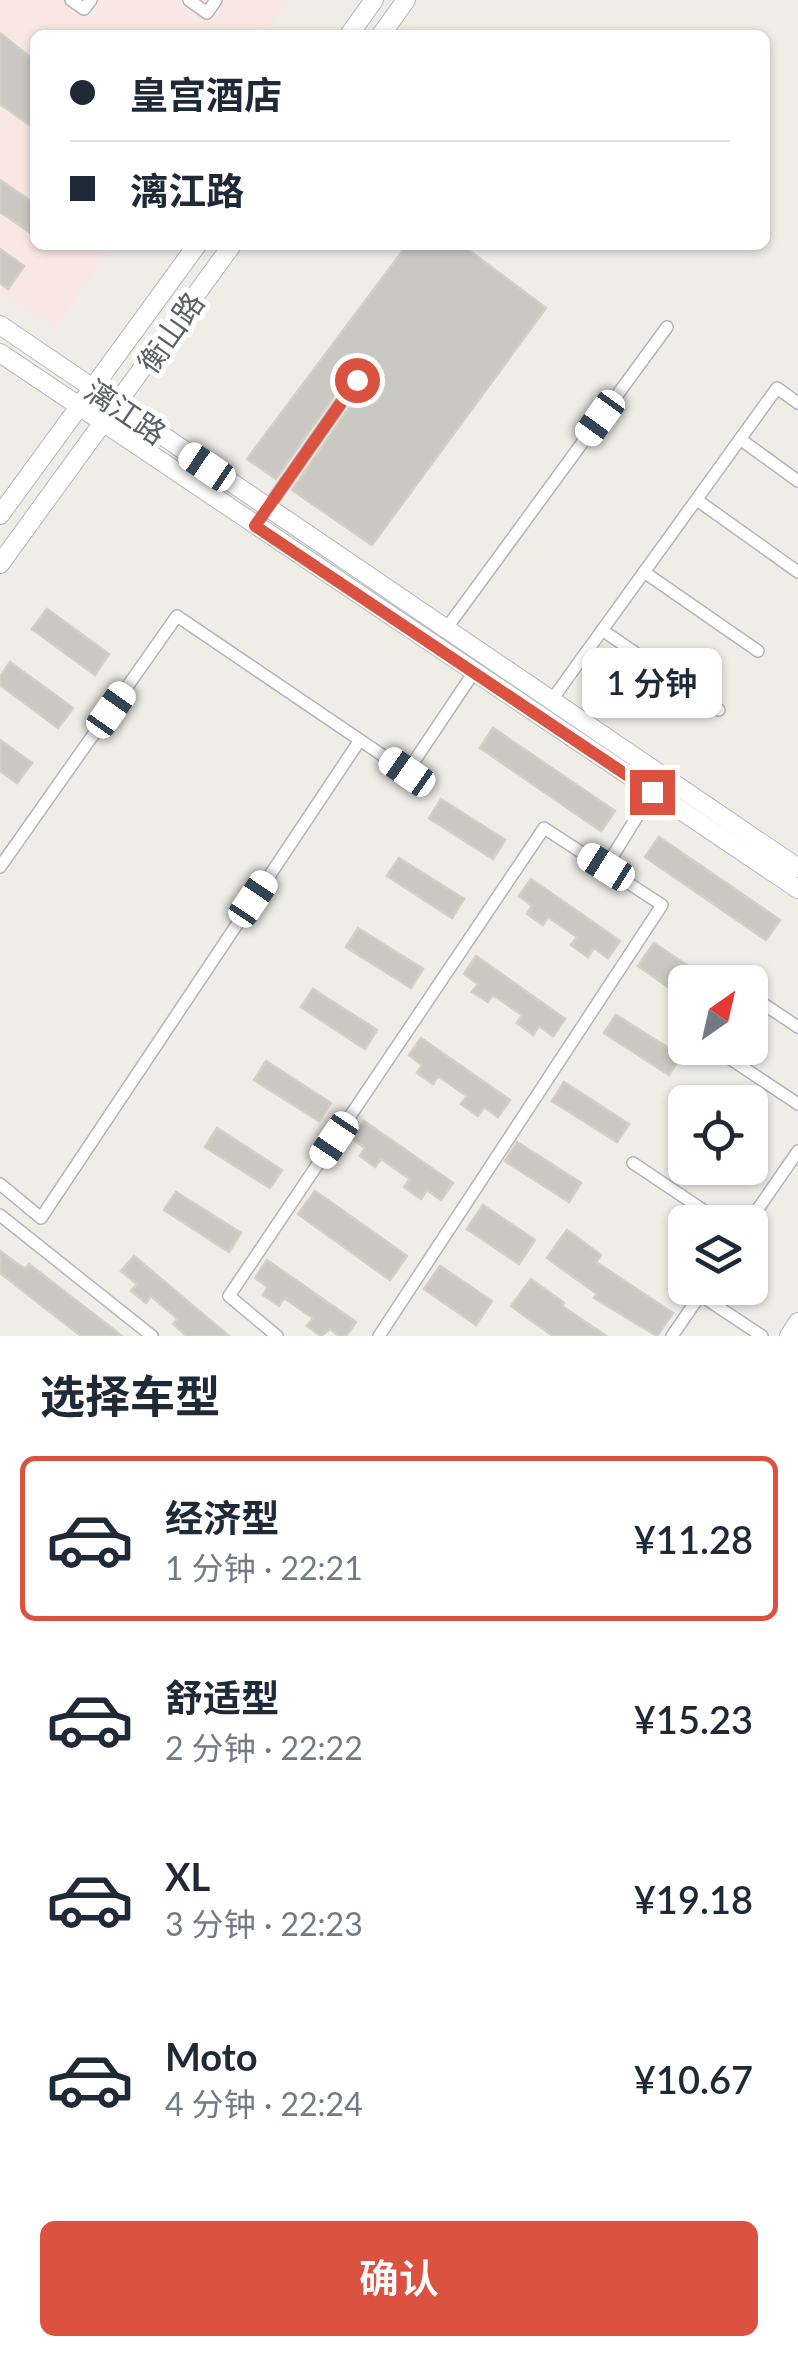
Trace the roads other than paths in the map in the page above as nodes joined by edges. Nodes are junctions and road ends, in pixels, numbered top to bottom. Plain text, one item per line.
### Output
1 (71, 0) edge
2 (91, 0) edge
3 (189, 0) edge
4 (216, 0) edge
5 (374, 0) edge
6 (406, 0) edge
7 (353, 30) edge
8 (385, 30) edge
9 (193, 250) edge
10 (228, 250) edge
11 (0, 325) edge
12 (667, 328) dead end
13 (0, 353) edge
14 (357, 380) dead end
15 (93, 388) junction
16 (798, 403) edge
17 (117, 406) junction
18 (79, 407) junction
19 (104, 424) junction
20 (740, 439) junction
21 (798, 481) edge
22 (697, 500) junction
23 (268, 508) junction
24 (0, 516) edge
25 (255, 526) junction
26 (0, 564) edge
27 (644, 572) junction
28 (798, 572) edge
29 (446, 629) junction
30 (602, 630) junction
31 (758, 650) dead end
32 (474, 672) junction
33 (551, 701) junction
34 (719, 710) dead end
35 (360, 740) junction
36 (657, 784) junction
37 (0, 867) edge
38 (606, 867) junction
39 (798, 868) edge
40 (798, 888) edge
41 (768, 1007) edge
42 (798, 1028) edge
43 (740, 1065) edge
44 (798, 1104) edge
45 (798, 1151) edge
46 (633, 1163) dead end
47 (0, 1184) edge
48 (696, 1205) edge
49 (761, 1205) edge
50 (0, 1214) edge
51 (693, 1305) edge
52 (721, 1305) edge
53 (798, 1322) edge
54 (151, 1336) edge
55 (277, 1336) edge
56 (379, 1336) edge
57 (672, 1336) edge
58 (762, 1336) edge
59 (789, 1336) edge

1 - 2 street
3 - 4 street
5 - 7 street
6 - 8 street
9 - 15 street, 衡山路
10 - 17 street, 衡山路
11 - 15 street, 漓江路
12 - 29 street
13 - 18 street, 漓江路
14 - 23 street
15 - 17 street, 漓江路
15 - 18 street, 衡山路
16 - 20 street
17 - 19 street, 衡山路
17 - 23 street, 漓江路
18 - 19 street, 漓江路
18 - 24 street, 衡山路
19 - 25 street, 漓江路
19 - 26 street, 衡山路
20 - 21 street
20 - 22 street
22 - 27 street
22 - 28 street
23 - 25 street
23 - 29 street, 漓江路
25 - 32 street, 漓江路
27 - 30 street
27 - 31 street
29 - 33 street, 漓江路
30 - 33 street
30 - 34 street
32 - 35 street
32 - 36 street, 漓江路
33 - 36 street, 漓江路
35 - 37 street
35 - 47 street
36 - 38 street
36 - 39 street, 漓江路
36 - 40 street, 漓江路
38 - 55 street
38 - 56 street
41 - 42 street
43 - 44 street
45 - 49 street
46 - 48 street
50 - 54 street
51 - 57 street
52 - 58 street
53 - 59 street

